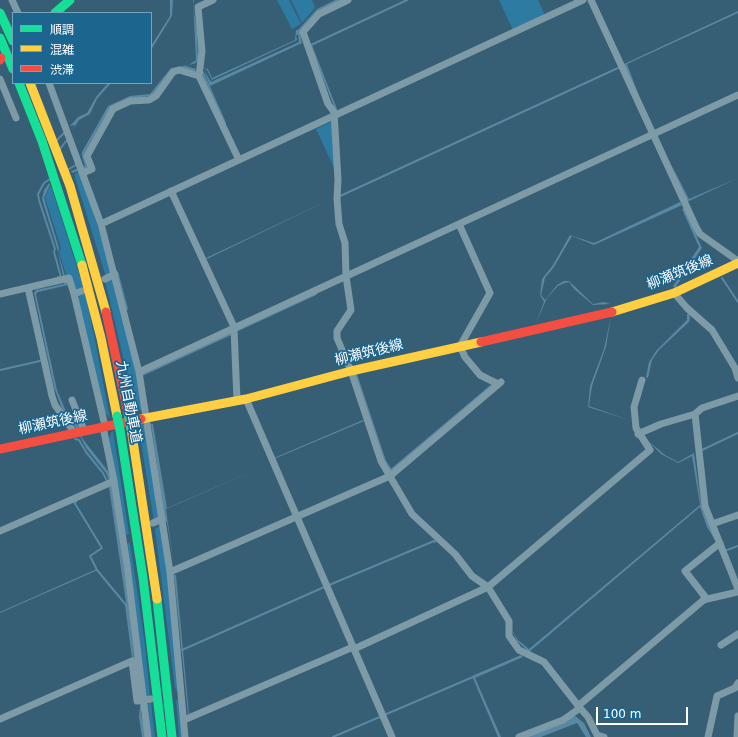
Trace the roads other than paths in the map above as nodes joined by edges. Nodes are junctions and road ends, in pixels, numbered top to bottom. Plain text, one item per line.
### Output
1 (12, 0) edge
2 (70, 0) edge
3 (213, 0) edge
4 (348, 0) edge
5 (583, 0) edge
6 (591, 0) edge
7 (18, 12) edge
8 (56, 12) edge
9 (0, 13) edge
10 (0, 38) edge
11 (12, 39) edge
12 (12, 66) edge
13 (199, 76) junction
14 (0, 79) edge
15 (19, 84) edge
16 (30, 84) edge
17 (49, 84) edge
18 (738, 95) edge
19 (334, 116) junction
20 (16, 118) dead end
21 (652, 134) junction
22 (239, 160) junction
23 (83, 173) junction
24 (171, 191) junction
25 (101, 224) junction
26 (459, 224) junction
27 (738, 262) edge
28 (115, 274) junction
29 (346, 276) junction
30 (105, 279) dead end
31 (28, 288) junction
32 (82, 291) dead end
33 (674, 293) junction
34 (0, 294) edge
35 (74, 294) junction
36 (235, 329) junction
37 (460, 346) junction
38 (351, 371) junction
39 (139, 372) junction
40 (738, 378) edge
41 (643, 380) dead end
42 (738, 396) edge
43 (72, 400) dead end
44 (241, 400) junction
45 (695, 414) junction
46 (147, 417) junction
47 (104, 427) junction
48 (84, 430) junction
49 (74, 432) junction
50 (638, 434) junction
51 (0, 449) edge
52 (390, 476) junction
53 (111, 482) junction
54 (738, 515) edge
55 (297, 517) junction
56 (162, 519) junction
57 (153, 523) dead end
58 (712, 524) junction
59 (0, 531) edge
60 (720, 543) junction
61 (170, 572) junction
62 (488, 588) junction
63 (738, 590) edge
64 (703, 600) junction
65 (738, 634) edge
66 (721, 645) dead end
67 (354, 648) junction
68 (737, 688) edge
69 (182, 695) junction
70 (173, 696) dead end
71 (148, 699) junction
72 (579, 707) junction
73 (738, 716) edge
74 (0, 718) edge
75 (184, 720) junction
76 (148, 737) edge
77 (162, 737) edge
78 (172, 737) edge
79 (185, 737) edge
80 (392, 737) edge
81 (519, 737) edge
82 (604, 737) edge
83 (708, 737) edge
84 (737, 737) edge

1 - 7 street
2 - 8 main road
3 - 13 street
4 - 19 street
5 - 19 street
6 - 21 street
9 - 11 main road
10 - 12 main road
13 - 22 street
13 - 23 street
14 - 20 street
15 - 77 main road, 九州自動車道, bridge
16 - 78 main road, 九州自動車道, bridge
17 - 23 street
18 - 21 street
19 - 22 street
19 - 29 street
21 - 26 street
21 - 27 street
22 - 24 street
23 - 25 street
24 - 25 street
24 - 36 street
25 - 28 street
26 - 29 street
26 - 37 street
27 - 33 main road, 柳瀬筑後線
28 - 30 street
28 - 39 street
29 - 36 street
29 - 38 street
31 - 34 street
31 - 35 street
31 - 49 street
32 - 35 street
33 - 37 main road, 柳瀬筑後線
33 - 40 street
35 - 47 street
36 - 39 street
36 - 44 street
37 - 38 main road, 柳瀬筑後線
37 - 52 street
38 - 44 main road, 柳瀬筑後線
38 - 52 street
39 - 46 street
41 - 50 street
42 - 45 street
43 - 48 street
44 - 46 main road, 柳瀬筑後線
44 - 55 street
45 - 50 street
45 - 58 street
46 - 47 main road, 柳瀬筑後線
46 - 56 street
47 - 48 main road, 柳瀬筑後線
47 - 53 street
48 - 49 main road, 柳瀬筑後線
49 - 51 main road, 柳瀬筑後線
50 - 62 street
52 - 55 street
52 - 62 street
53 - 59 street
53 - 71 street
54 - 58 street
55 - 61 street
55 - 67 street
56 - 57 street
56 - 61 street
58 - 60 street
60 - 63 street
60 - 64 street
61 - 69 street
62 - 67 street
62 - 72 street
63 - 64 street
64 - 72 street
65 - 66 street
67 - 75 street
67 - 80 street
68 - 83 street
69 - 70 street
69 - 75 street
71 - 74 street
71 - 76 street
72 - 81 street
72 - 82 street
73 - 84 street
75 - 79 street

